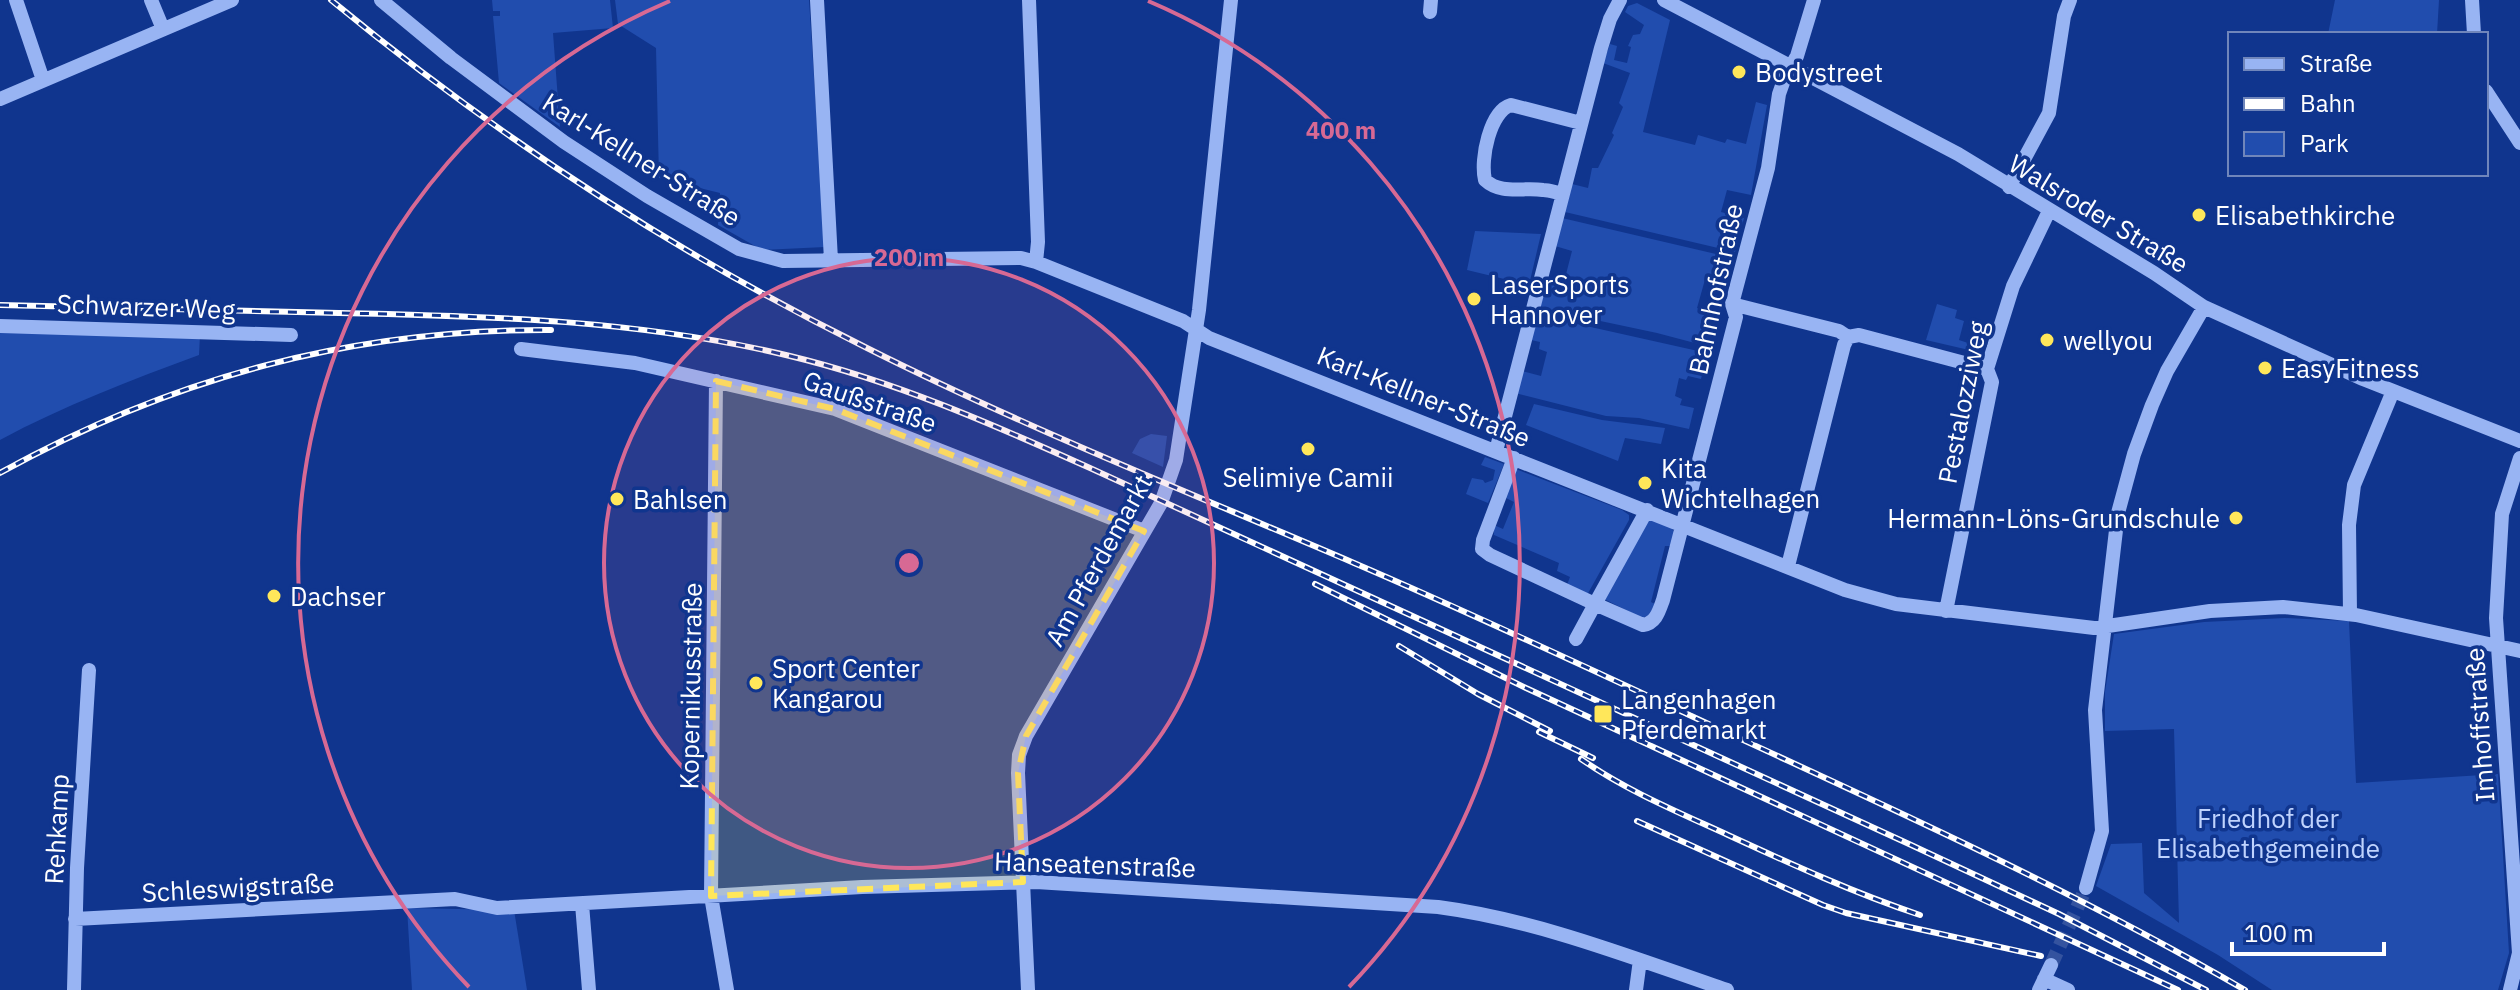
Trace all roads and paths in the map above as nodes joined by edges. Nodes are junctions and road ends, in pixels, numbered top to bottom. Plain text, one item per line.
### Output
1 (16, 0) edge
2 (151, 0) edge
3 (232, 0) edge
4 (381, 0) edge
5 (817, 0) edge
6 (1029, 0) edge
7 (1231, 0) edge
8 (1620, 0) edge
9 (1664, 0) edge
10 (1814, 0) edge
11 (2070, 0) edge
12 (2472, 0) edge
13 (163, 29) junction
14 (2474, 32) edge
15 (1791, 65) junction
16 (43, 80) junction
17 (2488, 94) edge
18 (0, 99) edge
19 (1581, 123) junction
20 (2520, 143) edge
21 (2009, 187) junction
22 (1563, 194) junction
23 (2049, 211) junction
24 (831, 260) junction
25 (1036, 262) junction
26 (1732, 304) junction
27 (2204, 307) junction
28 (0, 326) edge
29 (1196, 329) junction
30 (291, 335) dead end
31 (1848, 337) junction
32 (521, 349) dead end
33 (1987, 369) junction
34 (716, 381) junction
35 (2393, 391) junction
36 (2520, 441) edge
37 (1496, 451) junction
38 (1514, 458) junction
39 (2520, 458) edge
40 (1647, 510) junction
41 (1682, 524) junction
42 (1144, 531) junction
43 (1788, 566) junction
44 (1595, 604) junction
45 (1946, 611) junction
46 (2350, 614) junction
47 (2103, 627) junction
48 (1576, 639) dead end
49 (2497, 644) junction
50 (2520, 651) edge
51 (89, 670) dead end
52 (1023, 882) junction
53 (2086, 888) tunnel mouth
54 (711, 896) junction
55 (404, 902) joint
56 (582, 904) junction
57 (2518, 904) edge
58 (75, 919) junction
59 (1640, 960) junction
60 (2045, 978) edge
61 (74, 990) edge
62 (589, 990) edge
63 (727, 990) edge
64 (1028, 990) edge
65 (1636, 990) edge
66 (1727, 990) edge
67 (2068, 990) edge
68 (2510, 990) edge

1 - 16 street
2 - 13 street
3 - 13 street
4 - 24 street, Karl-Kellner-Straße
5 - 24 street
6 - 25 street
7 - 29 street, Am Pferdemarkt
8 - 19 street
9 - 15 street, Walsroder Straße
10 - 15 street, Bahnhofstraße
11 - 21 street
12 - 14 street
13 - 16 street
15 - 21 street, Walsroder Straße
15 - 26 street, Bahnhofstraße
16 - 18 street
17 - 20 street
19 - 22 street
19 - 22 street
21 - 23 street, Walsroder Straße
22 - 37 street
23 - 27 street, Walsroder Straße
23 - 33 street, Pestalozziweg
24 - 25 street, Karl-Kellner-Straße
25 - 29 street, Karl-Kellner-Straße
26 - 31 street
26 - 41 street, Bahnhofstraße
27 - 35 street, Walsroder Straße
27 - 47 street
28 - 30 street, Schwarzer Weg
29 - 37 street, Karl-Kellner-Straße
29 - 42 street, Am Pferdemarkt
31 - 33 street
31 - 43 street
32 - 34 street, Gaußstraße
33 - 45 street, Pestalozziweg
34 - 42 street, Gaußstraße
34 - 54 street, Kopernikusstraße
35 - 36 street, Walsroder Straße
35 - 46 street
37 - 38 street, Karl-Kellner-Straße
38 - 40 street, Karl-Kellner-Straße
38 - 44 street
39 - 49 street, Imhoffstraße
40 - 41 street, Karl-Kellner-Straße
40 - 44 street
41 - 43 street, Karl-Kellner-Straße
41 - 44 street, Bahnhofstraße
42 - 52 street, Am Pferdemarkt
43 - 45 street, Karl-Kellner-Straße
44 - 48 street
45 - 47 street, Karl-Kellner-Straße
46 - 47 street, Karl-Kellner-Straße
46 - 49 street, Karl-Kellner-Straße
47 - 53 street
49 - 50 street, Karl-Kellner-Straße
49 - 57 street, Imhoffstraße
51 - 58 street, Rehkamp
52 - 54 street, Hanseatenstraße
52 - 59 street, Hanseatenstraße
52 - 64 street, Am Pferdemarkt
54 - 56 street, Hanseatenstraße
54 - 63 street, Kopernikusstraße
55 - 56 street, Hanseatenstraße
55 - 58 street, Schleswigstraße
56 - 62 street
57 - 68 street, Imhoffstraße
58 - 61 street, Rehkamp
59 - 65 street
59 - 66 street, Hanseatenstraße
60 - 67 street

